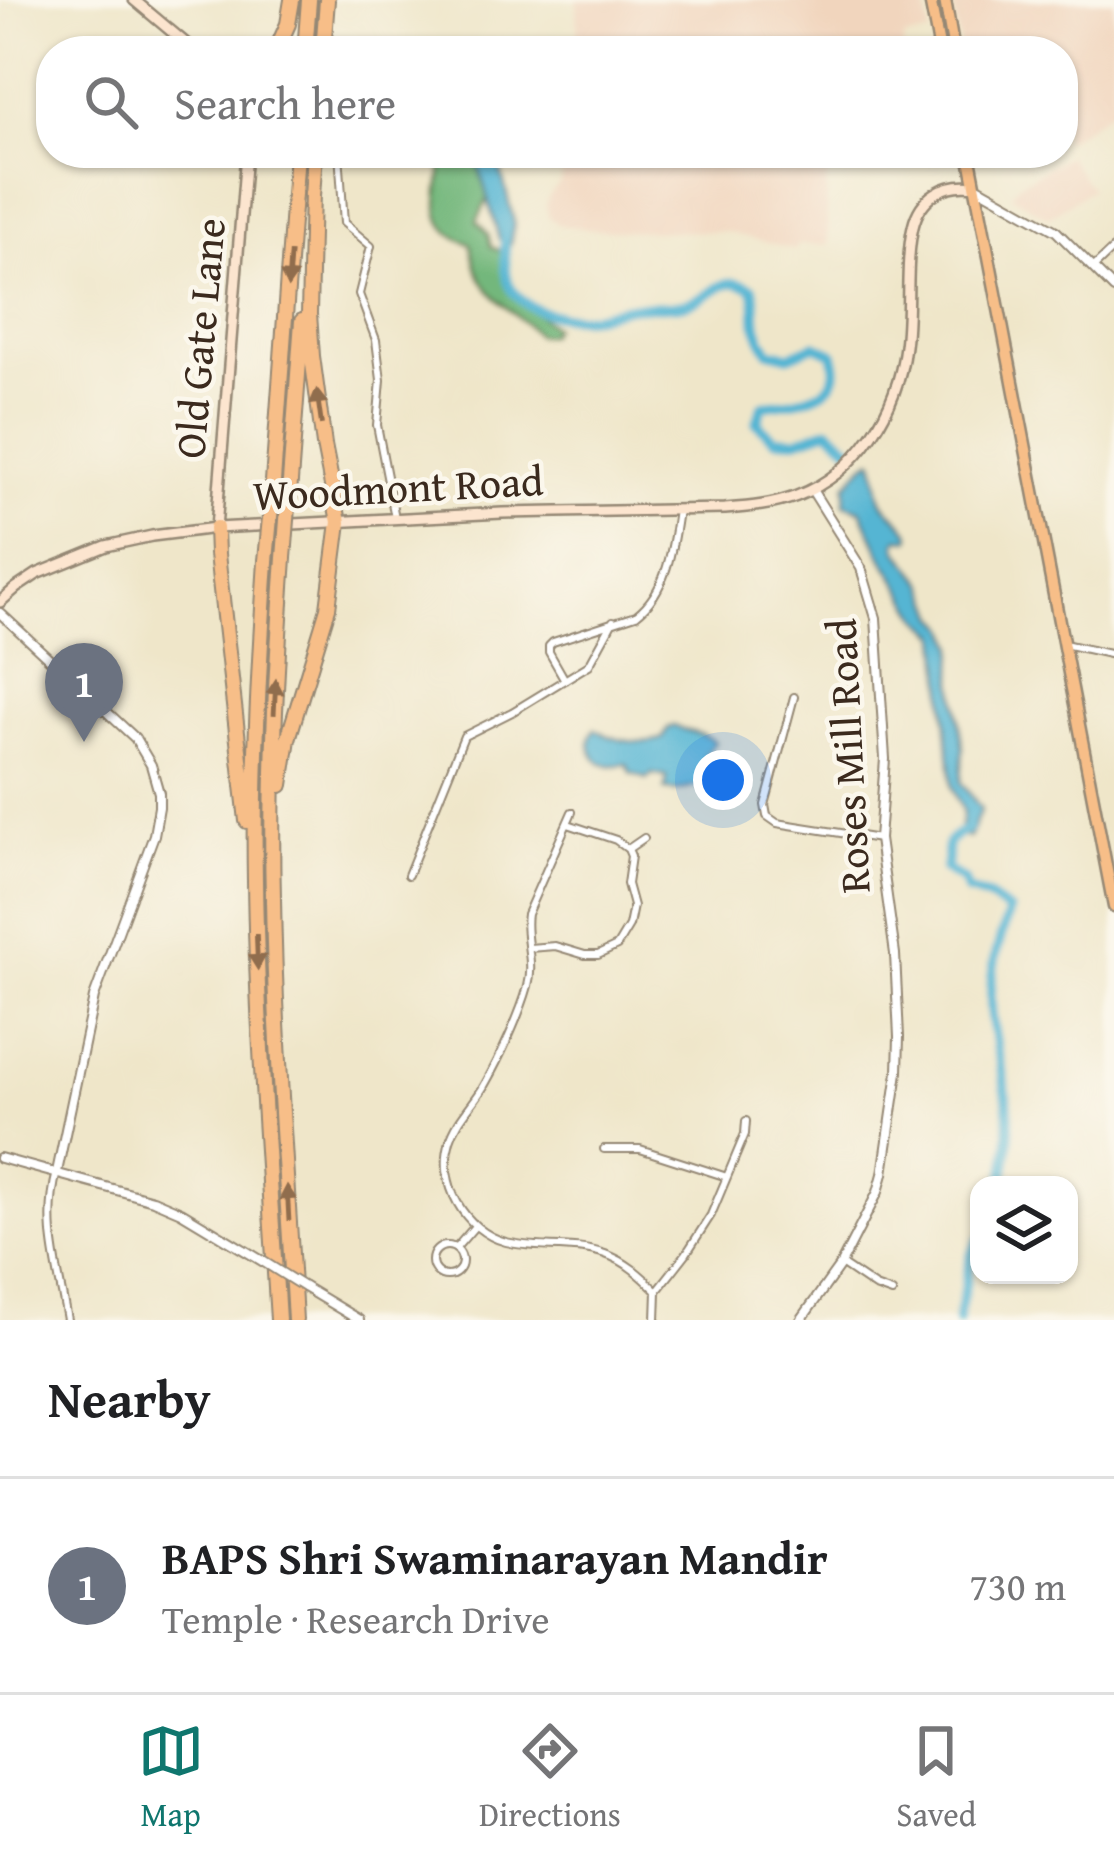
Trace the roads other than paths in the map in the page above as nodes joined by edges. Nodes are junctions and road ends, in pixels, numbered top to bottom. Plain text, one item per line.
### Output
1 (134, 0) edge
2 (292, 0) edge
3 (309, 0) edge
4 (326, 0) edge
5 (930, 0) edge
6 (945, 0) edge
7 (148, 4) edge
8 (180, 36) edge
9 (283, 36) edge
10 (306, 36) edge
11 (324, 36) edge
12 (943, 36) edge
13 (947, 36) edge
14 (245, 168) edge
15 (296, 168) edge
16 (314, 168) edge
17 (340, 168) edge
18 (972, 168) edge
19 (975, 186) junction
20 (312, 192) junction
21 (1114, 248) edge
22 (1094, 267) junction
23 (1114, 289) edge
24 (812, 490) junction
25 (678, 510) junction
26 (394, 518) junction
27 (339, 523) junction
28 (216, 528) junction
29 (0, 602) edge
30 (0, 613) edge
31 (613, 621) junction
32 (1064, 644) junction
33 (1114, 655) edge
34 (565, 680) junction
35 (794, 697) dead end
36 (572, 812) dead end
37 (568, 824) junction
38 (644, 838) dead end
39 (879, 839) junction
40 (628, 848) junction
41 (408, 875) dead end
42 (255, 899) junction
43 (1114, 908) edge
44 (274, 940) junction
45 (529, 948) junction
46 (746, 1121) dead end
47 (604, 1149) dead end
48 (0, 1158) edge
49 (57, 1172) junction
50 (727, 1177) junction
51 (475, 1226) junction
52 (456, 1248) junction
53 (841, 1264) junction
54 (657, 1291) junction
55 (892, 1293) dead end
56 (67, 1320) edge
57 (278, 1320) edge
58 (296, 1320) edge
59 (358, 1320) edge
60 (656, 1320) edge
61 (802, 1320) edge

1 - 7 main road
2 - 9 highway
3 - 10 highway
4 - 11 highway
5 - 12 main road
6 - 13 main road
7 - 8 main road
14 - 28 main road, Old Gate Lane
15 -> 42 highway, bridge
16 - 20 highway
17 - 26 street
18 - 19 main road
19 - 22 street
19 - 24 main road
19 - 32 main road
27 -> 20 highway
44 -> 20 highway, bridge
21 - 22 street
22 - 23 street
24 - 25 main road, Woodmont Road
24 - 39 street, Roses Mill Road
25 - 26 main road, Woodmont Road
25 - 31 street
26 - 27 main road, Woodmont Road
27 - 28 main road, Woodmont Road
27 - 44 highway
28 - 29 main road, Woodmont Road
28 - 42 highway
30 - 49 street
31 - 34 street
31 - 34 street
32 - 33 street
32 - 43 main road
34 - 41 street
35 - 39 street
36 - 37 street
37 - 40 street
37 - 45 street
38 - 40 street
39 - 53 street, Roses Mill Road
40 - 45 street
42 -> 57 highway
58 -> 44 highway
45 - 51 street
46 - 50 street
47 - 50 street
48 - 49 street
49 - 56 street
49 - 59 street, bridge
50 - 54 street
51 - 52 street
51 - 54 street
52 - 52 street
53 - 55 street
53 - 61 street, Roses Mill Road
54 - 60 street

